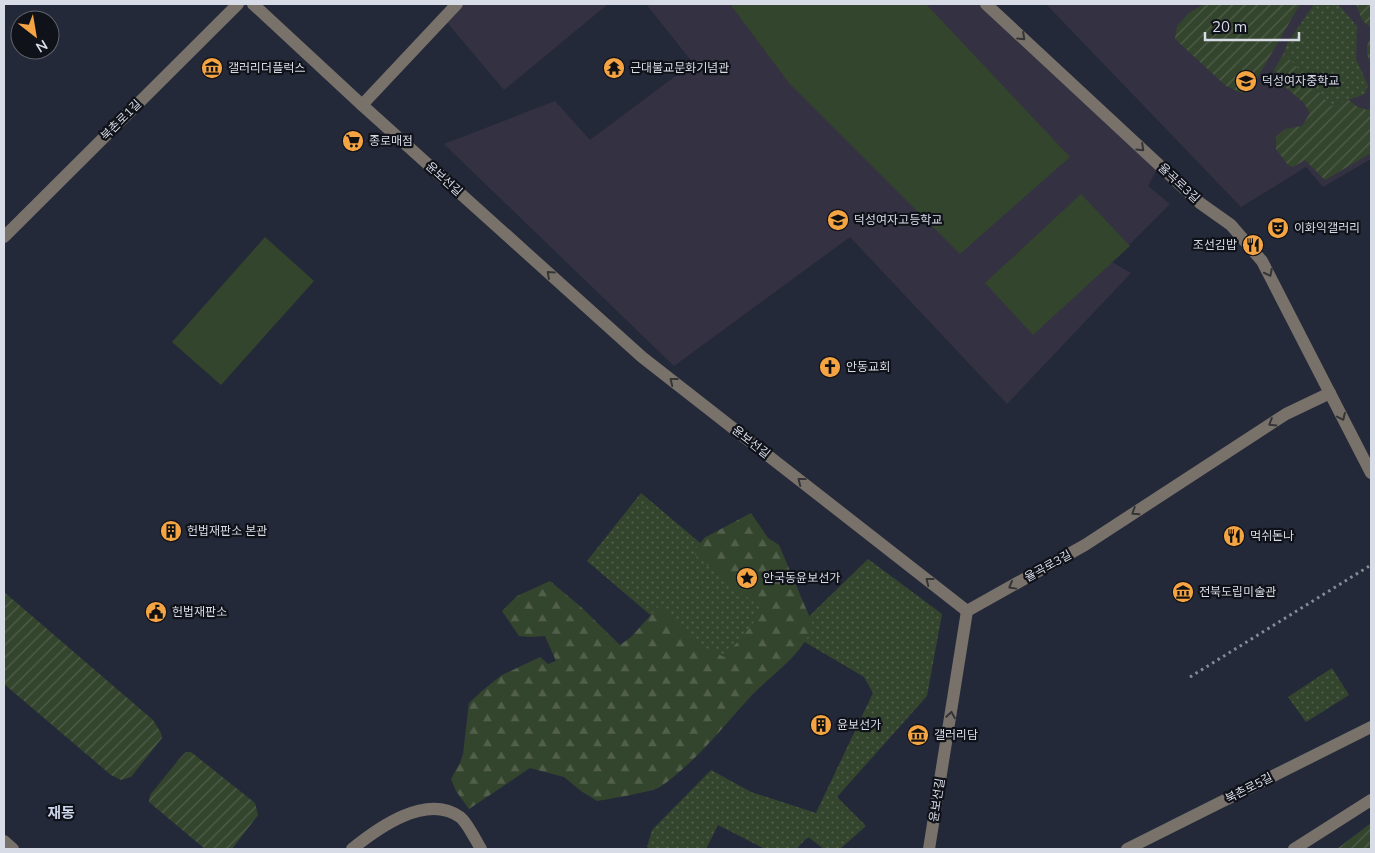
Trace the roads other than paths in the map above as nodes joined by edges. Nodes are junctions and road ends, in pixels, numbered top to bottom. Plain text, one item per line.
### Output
1 (238, 4) edge
2 (253, 4) edge
3 (458, 4) edge
4 (986, 4) edge
5 (362, 105) junction
6 (4, 237) edge
7 (1330, 392) junction
8 (1371, 473) edge
9 (967, 611) junction
10 (1371, 727) edge
11 (1371, 800) edge
12 (4, 841) edge
13 (12, 849) edge
14 (352, 849) edge
15 (481, 849) edge
16 (930, 849) edge
17 (1127, 849) edge
18 (1294, 849) edge

1 - 6 street, 북촌로1길
2 - 5 street, 윤보선길
3 - 5 street
4 -> 7 street, 율곡로3길
9 -> 5 street, 윤보선길
7 -> 8 street, 율곡로3길
7 -> 9 street, 율곡로3길
16 -> 9 street, 윤보선길
10 - 17 street, 북촌로5길
11 - 18 street
12 - 13 street
14 - 15 street

